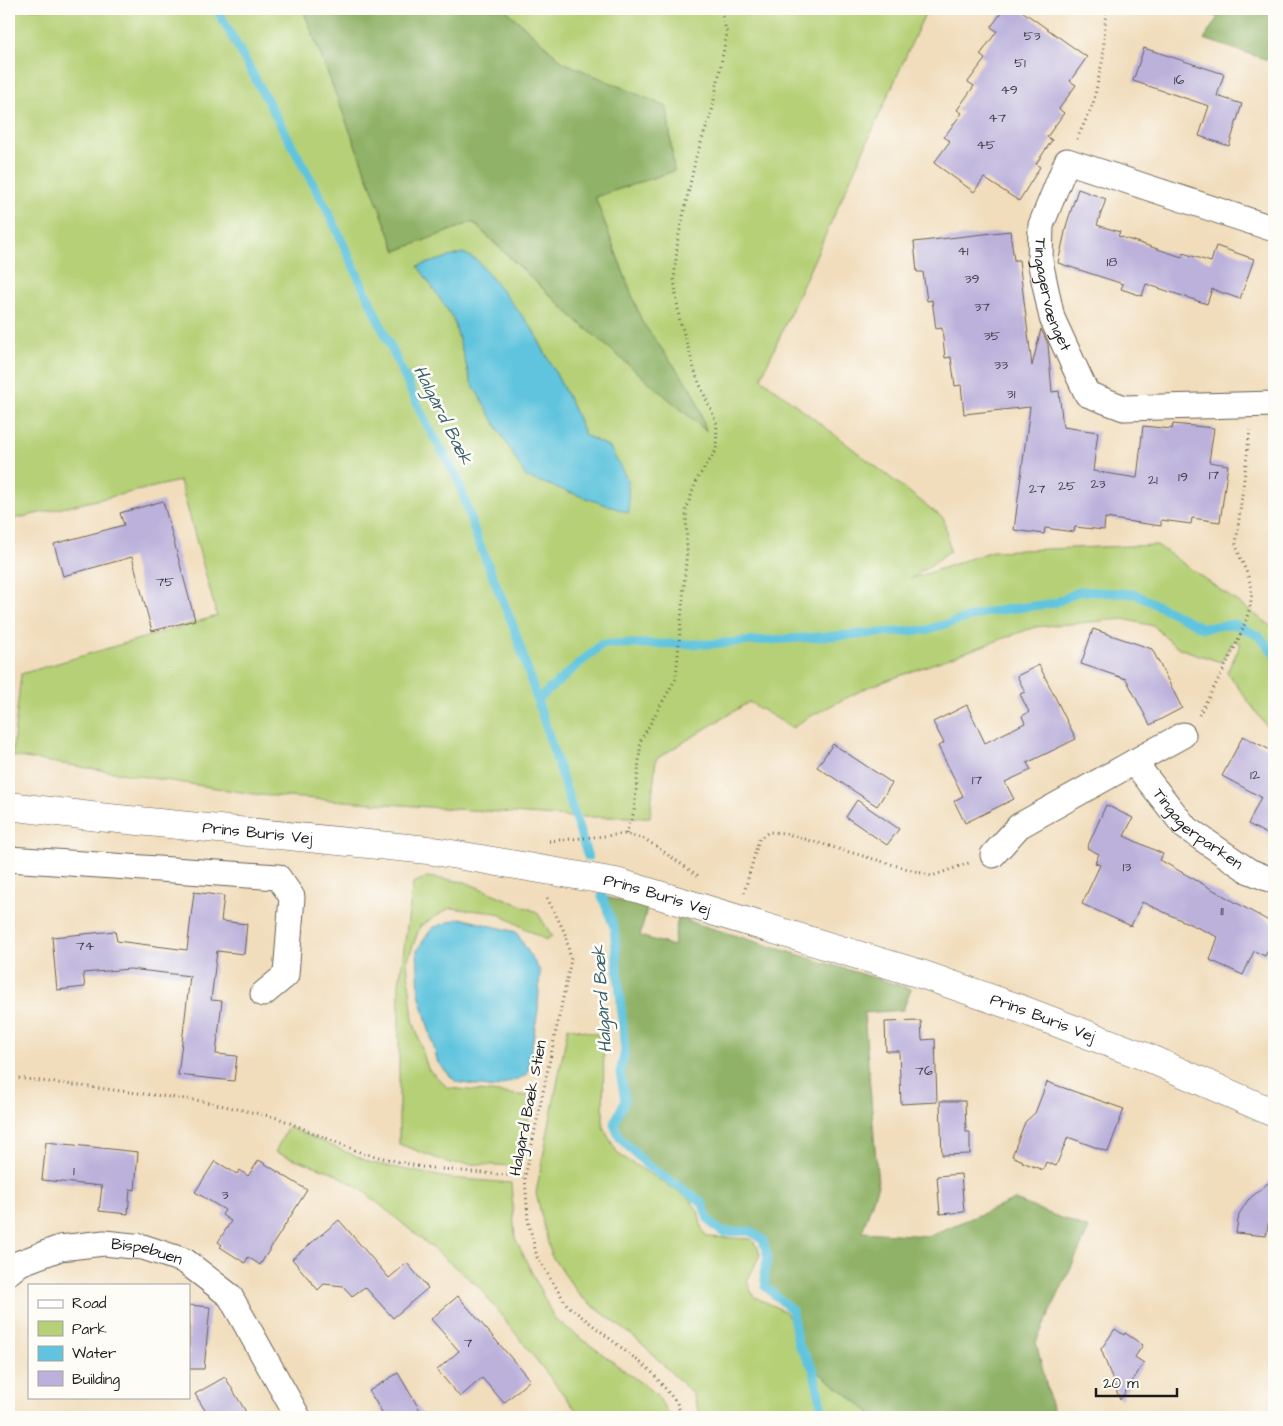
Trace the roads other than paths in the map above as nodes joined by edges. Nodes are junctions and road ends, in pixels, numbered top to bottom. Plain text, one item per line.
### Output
1 (1274, 229) edge
2 (1264, 404) edge
3 (1183, 735) road end
4 (1134, 762) junction
5 (9, 806) edge
6 (992, 855) road end
7 (9, 859) edge
8 (1274, 881) edge
9 (263, 994) dead end
10 (1274, 1113) edge
11 (9, 1272) edge
12 (298, 1417) edge

1 - 2 street, Tingagervænget
3 - 4 street
4 - 6 street
4 - 8 street, Tingagerparken
5 - 10 street, Prins Buris Vej
7 - 9 street
11 - 12 street, Bispebuen

